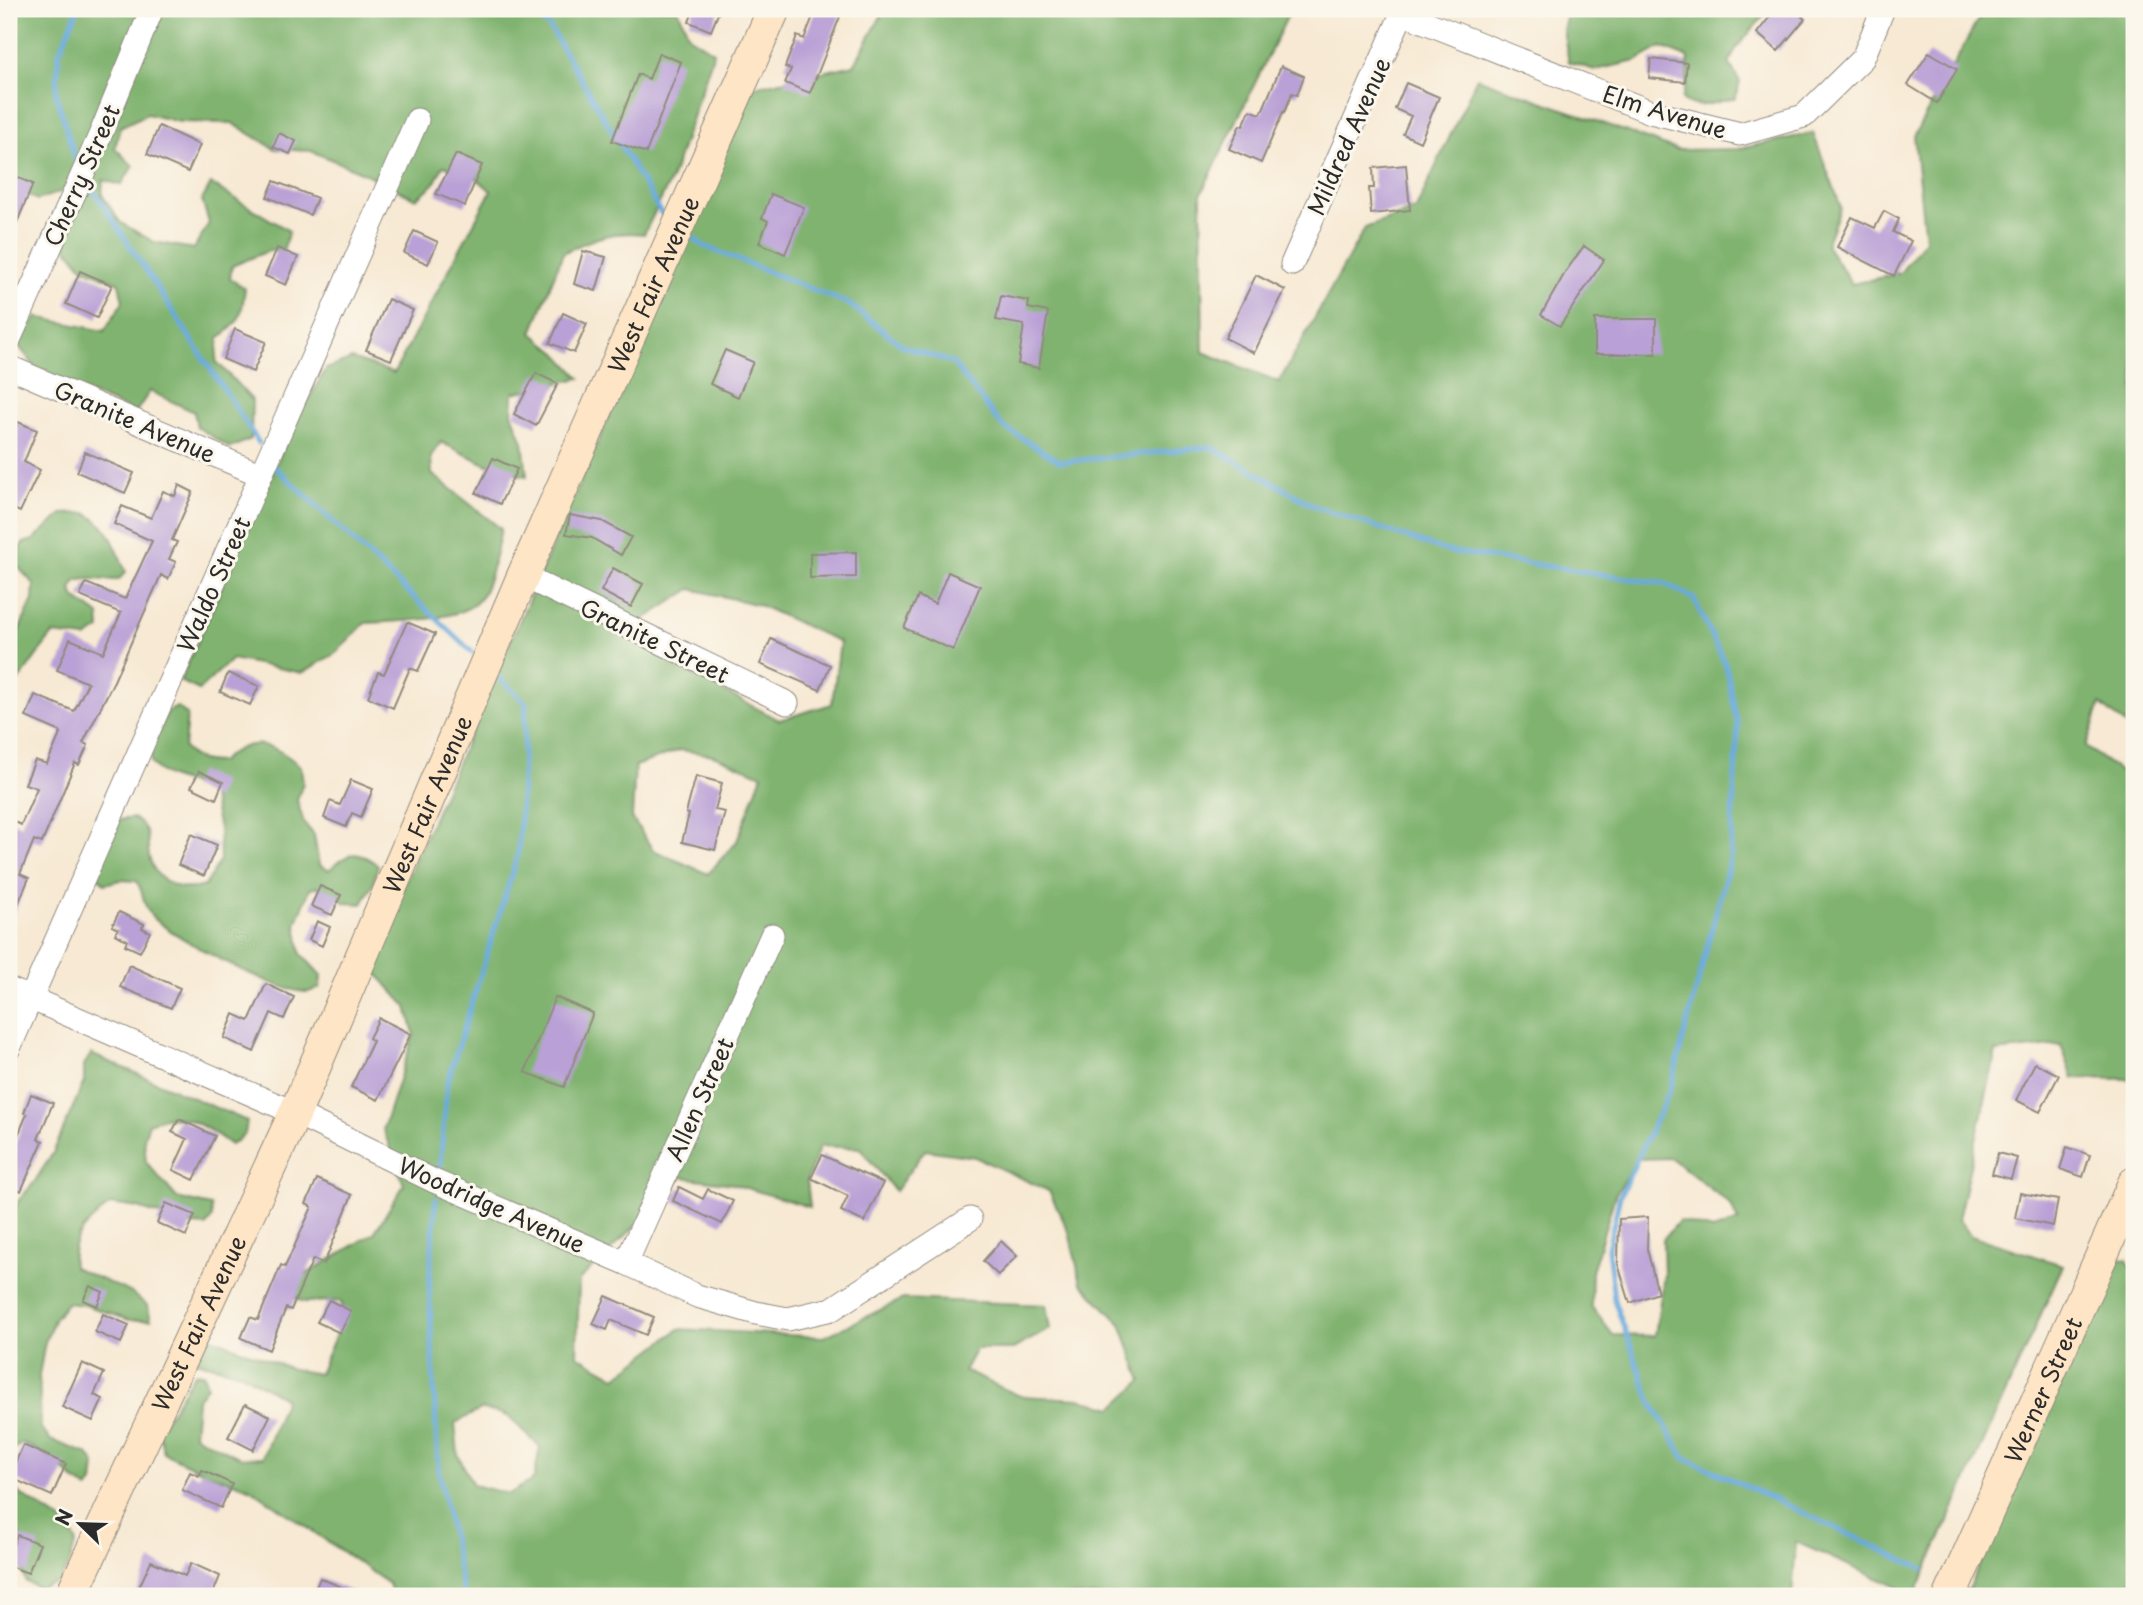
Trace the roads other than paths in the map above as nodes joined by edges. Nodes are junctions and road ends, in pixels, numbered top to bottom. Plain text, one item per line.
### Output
1 (152, 9) edge
2 (774, 9) edge
3 (1883, 9) edge
4 (1403, 11) edge
5 (417, 120) dead end
6 (1292, 264) dead end
7 (9, 340) edge
8 (9, 367) edge
9 (261, 475) junction
10 (523, 576) junction
11 (787, 703) dead end
12 (772, 935) dead end
13 (9, 989) edge
14 (31, 998) junction
15 (9, 1048) edge
16 (295, 1112) junction
17 (2134, 1183) edge
18 (970, 1219) dead end
19 (626, 1263) junction
20 (71, 1596) edge
21 (1950, 1596) edge

1 - 7 street, Cherry Street
2 - 10 street, West Fair Avenue
3 - 4 street, Elm Avenue
4 - 6 street, Mildred Avenue
5 - 9 street, Waldo Street
8 - 9 street, Granite Avenue
9 - 14 street, Waldo Street
10 - 11 street, Granite Street
10 - 16 street, West Fair Avenue
12 - 19 street, Allen Street
13 - 14 street, Woodridge Avenue
14 - 15 street, Waldo Street
14 - 16 street, Woodridge Avenue
16 - 19 street, Woodridge Avenue
16 - 20 street, West Fair Avenue
17 - 21 street, Werner Street
18 - 19 street, Woodridge Avenue

